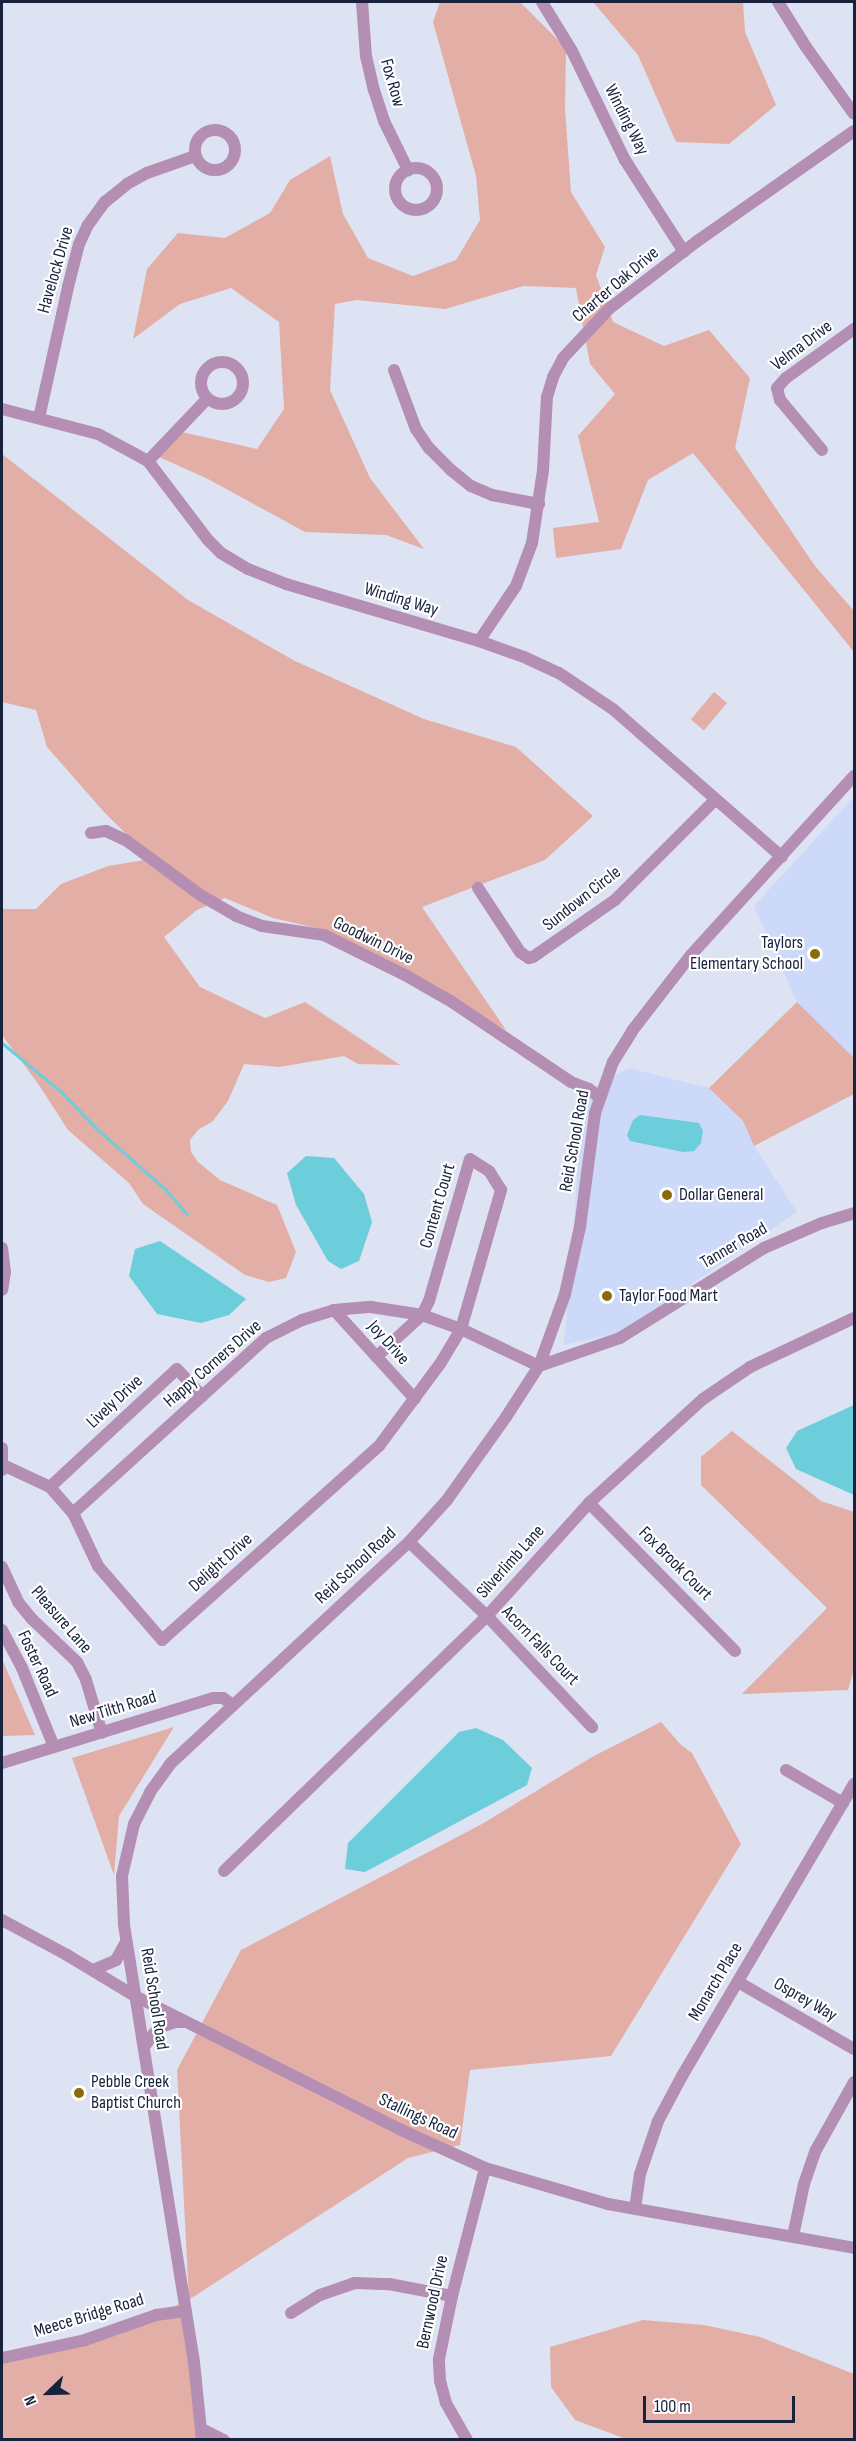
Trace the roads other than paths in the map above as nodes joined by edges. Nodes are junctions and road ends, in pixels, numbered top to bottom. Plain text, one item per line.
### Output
1 (362, 2) edge
2 (542, 2) edge
3 (778, 2) edge
4 (855, 114) edge
5 (855, 131) edge
6 (195, 156) dead end
7 (408, 170) dead end
8 (684, 252) junction
9 (855, 329) edge
10 (394, 370) dead end
11 (207, 399) dead end
12 (2, 409) edge
13 (39, 418) junction
14 (822, 450) dead end
15 (148, 461) junction
16 (539, 504) junction
17 (479, 641) junction
18 (855, 776) edge
19 (715, 800) junction
20 (91, 833) dead end
21 (782, 856) junction
22 (478, 888) dead end
23 (599, 1097) junction
24 (855, 1213) edge
25 (2, 1248) edge
26 (2, 1290) edge
27 (334, 1310) junction
28 (422, 1315) junction
29 (855, 1318) edge
30 (461, 1329) junction
31 (376, 1357) junction
32 (539, 1366) junction
33 (202, 1396) junction
34 (415, 1399) junction
35 (2, 1448) edge
36 (2, 1468) edge
37 (50, 1487) junction
38 (589, 1503) junction
39 (73, 1513) junction
40 (409, 1542) junction
41 (2, 1568) edge
42 (487, 1616) junction
43 (2, 1630) edge
44 (735, 1651) dead end
45 (233, 1704) junction
46 (592, 1727) dead end
47 (102, 1733) junction
48 (54, 1747) junction
49 (2, 1763) edge
50 (786, 1770) dead end
51 (855, 1784) edge
52 (843, 1803) junction
53 (224, 1871) dead end
54 (2, 1920) edge
55 (126, 1942) junction
56 (93, 1970) junction
57 (738, 1982) junction
58 (135, 1996) junction
59 (186, 2022) junction
60 (144, 2047) junction
61 (855, 2049) edge
62 (855, 2082) edge
63 (485, 2168) junction
64 (635, 2209) junction
65 (793, 2236) junction
66 (855, 2248) edge
67 (452, 2296) junction
68 (186, 2311) junction
69 (291, 2313) dead end
70 (2, 2358) edge
71 (202, 2434) edge
72 (224, 2439) edge
73 (467, 2439) edge

1 - 7 street, Fox Row
2 - 8 street, Winding Way
3 - 4 street
5 - 8 street, Charter Oak Drive
6 - 13 street, Havelock Drive
8 - 16 street, Charter Oak Drive
9 - 14 street, Velma Drive
10 - 16 street
11 - 15 street
12 - 13 street, Winding Way
13 - 15 street, Winding Way
15 - 17 street, Winding Way
16 - 17 street, Charter Oak Drive
17 - 19 street, Winding Way
18 - 21 street, Reid School Road
19 - 21 street, Winding Way
19 - 22 street, Sundown Circle
20 - 23 street, Goodwin Drive
21 - 23 street, Reid School Road
23 - 32 street, Reid School Road
24 - 32 street, Tanner Road
25 - 26 street
27 - 28 street, Happy Corners Drive
27 - 31 street, Joy Drive
27 - 33 street, Happy Corners Drive
28 - 30 street, Happy Corners Drive
28 - 30 street, Content Court
28 - 31 street, Content Court
29 - 38 street, Silverlimb Lane
30 - 32 street, Happy Corners Drive
30 - 34 street, Delight Drive
31 - 34 street, Joy Drive
32 - 40 street, Reid School Road
33 - 37 street, Lively Drive
33 - 39 street, Happy Corners Drive
34 - 39 street, Delight Drive
35 - 36 street
36 - 37 street, Delight Drive
37 - 39 street, Delight Drive
38 - 42 street, Silverlimb Lane
38 - 44 street, Fox Brook Court
40 - 42 street, Acorn Falls Court
40 - 45 street, Reid School Road
41 - 47 street, Pleasure Lane
42 - 46 street, Acorn Falls Court
42 - 53 street, Silverlimb Lane
43 - 48 street, Foster Road
45 - 47 street, New Tilth Road
45 - 55 street, Reid School Road
47 - 48 street, New Tilth Road
48 - 49 street, New Tilth Road
50 - 52 street
51 - 52 street, Monarch Place
52 - 57 street, Monarch Place
54 - 56 street, Stallings Road
55 - 56 street
55 - 58 street, Reid School Road
56 - 58 street, Stallings Road
57 - 61 street, Osprey Way
57 - 64 street, Monarch Place
58 - 59 street, Stallings Road
58 - 60 street, Reid School Road
59 - 60 street
59 - 63 street, Stallings Road
60 - 68 street, Reid School Road
62 - 65 street
63 - 64 street, Stallings Road
63 - 67 street, Bernwood Drive
64 - 65 street, Stallings Road
65 - 66 street, Stallings Road
67 - 69 street
67 - 73 street, Bernwood Drive
68 - 70 street, Meece Bridge Road
68 - 71 street, Reid School Road
71 - 72 street

